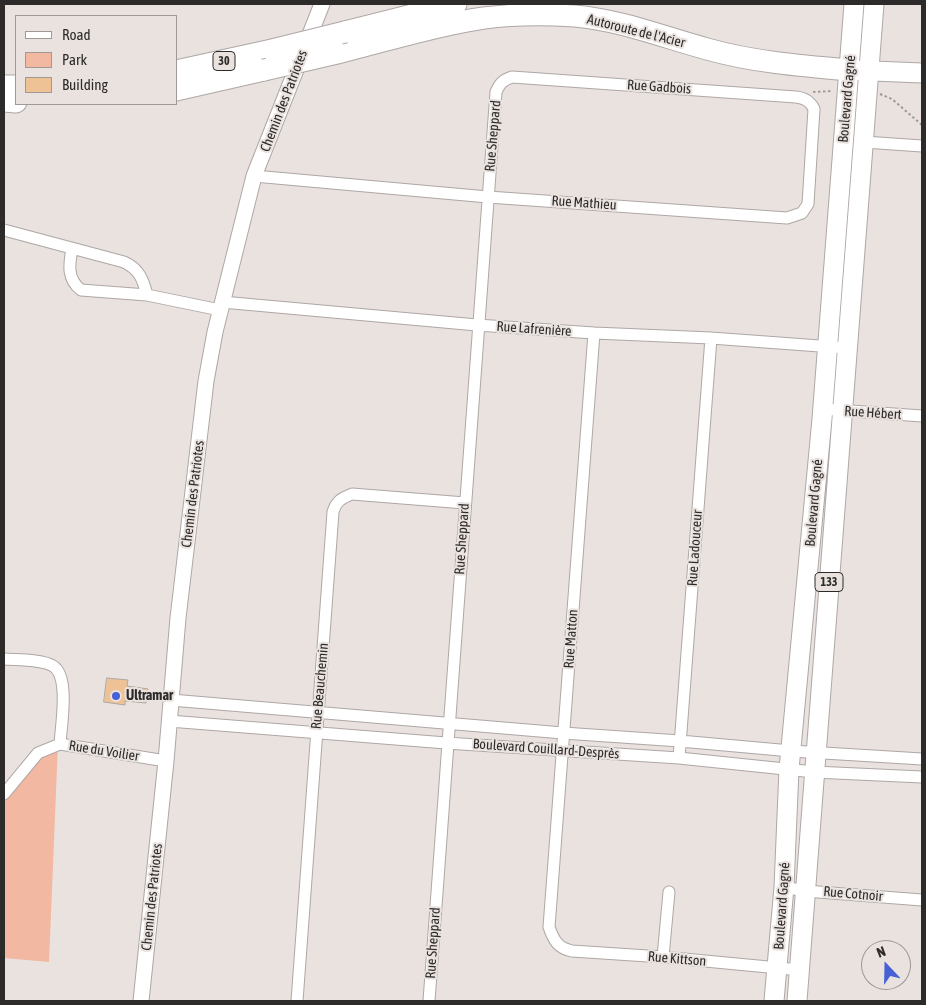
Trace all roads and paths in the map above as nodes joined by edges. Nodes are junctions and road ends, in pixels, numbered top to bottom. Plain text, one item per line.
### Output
1 (322, 4) edge
2 (456, 4) edge
3 (854, 4) edge
4 (874, 4) edge
5 (859, 70) junction
6 (178, 71) edge
7 (922, 73) edge
8 (504, 80) joint
9 (178, 90) edge
10 (834, 90) dead end
11 (808, 93) dead end
12 (880, 94) dead end
13 (811, 105) joint
14 (922, 125) edge
15 (864, 142) junction
16 (922, 146) edge
17 (254, 176) junction
18 (488, 197) junction
19 (4, 230) edge
20 (72, 249) junction
21 (147, 295) junction
22 (221, 306) junction
23 (477, 325) junction
24 (594, 333) junction
25 (711, 338) junction
26 (828, 346) junction
27 (848, 348) junction
28 (823, 410) junction
29 (842, 411) junction
30 (922, 416) edge
31 (465, 503) junction
32 (4, 660) edge
33 (171, 700) junction
34 (318, 713) junction
35 (169, 721) junction
36 (448, 723) junction
37 (316, 733) junction
38 (563, 733) junction
39 (680, 741) junction
40 (446, 743) junction
41 (60, 744) junction
42 (562, 750) junction
43 (679, 758) junction
44 (922, 759) edge
45 (790, 760) junction
46 (166, 761) junction
47 (814, 762) junction
48 (922, 777) edge
49 (4, 794) edge
50 (784, 886) junction
51 (805, 890) junction
52 (669, 892) dead end
53 (922, 900) edge
54 (556, 943) joint
55 (663, 957) junction
56 (777, 967) junction
57 (800, 970) junction
58 (140, 1001) edge
59 (297, 1001) edge
60 (429, 1001) edge
61 (774, 1001) edge
62 (797, 1001) edge

1 - 17 street, Chemin des Patriotes
2 - 6 highway, 30, bridge
3 - 5 main road, Boulevard Gagné / 133
4 - 5 main road, Boulevard Gagné / 133
5 - 7 main road, Autoroute de l'Acier / 30
5 - 9 highway, Autoroute de l'Acier / 30, bridge
5 - 15 main road, Boulevard Gagné / 133
5 - 26 main road, Boulevard Gagné / 133
8 - 13 street, Rue Gadbois
8 - 18 street, Rue Sheppard
10 - 11 path
12 - 14 path
13 - 18 street, Rue Mathieu
15 - 16 street
15 - 27 main road, Boulevard Gagné / 133
17 - 18 street, Rue Mathieu
17 - 22 street, Chemin des Patriotes
18 - 23 street, Rue Sheppard
19 - 20 street
20 - 21 street
20 - 21 street, Rue Lafrenière
21 - 22 street, Rue Lafrenière
22 - 23 street, Rue Lafrenière
22 - 33 street, Chemin des Patriotes
23 - 24 street, Rue Lafrenière
23 - 31 street, Rue Sheppard
24 - 25 street, Rue Lafrenière
24 - 38 street, Rue Matton
25 - 26 street, Rue Lafrenière
25 - 39 street, Rue Ladouceur
26 - 27 street, Rue Lafrenière
26 - 28 main road, Boulevard Gagné / 133
27 - 29 main road, Boulevard Gagné / 133
28 - 29 street, Rue Hébert
28 - 45 main road, Boulevard Gagné / 133
29 - 30 street, Rue Hébert
29 - 47 main road, Boulevard Gagné / 133
31 - 34 street, Rue Beauchemin
31 - 36 street, Rue Sheppard
32 - 41 street
33 - 34 street, Boulevard Couillard-Desprès
33 - 35 street, Chemin des Patriotes
34 - 36 street, Boulevard Couillard-Desprès
34 - 37 street, Rue Beauchemin
35 - 37 street, Boulevard Couillard-Desprès
35 - 46 street, Chemin des Patriotes
36 - 38 street, Boulevard Couillard-Desprès
36 - 40 street, Rue Sheppard
37 - 40 street, Boulevard Couillard-Desprès
37 - 59 street, Rue Beauchemin
38 - 39 street, Boulevard Couillard-Desprès
38 - 42 street, Rue Matton
39 - 43 street, Rue Ladouceur
39 - 45 street, Boulevard Couillard-Desprès
40 - 42 street, Boulevard Couillard-Desprès
40 - 60 street, Rue Sheppard
41 - 46 street, Rue du Voilier
41 - 49 street, Rue du Voilier
42 - 43 street, Boulevard Couillard-Desprès
42 - 54 street, Rue Matton
43 - 45 street, Boulevard Couillard-Desprès
44 - 47 street, Boulevard Couillard-Desprès
45 - 47 street, Boulevard Couillard-Desprès
45 - 47 street, Boulevard Couillard-Desprès
45 - 50 main road, Boulevard Gagné / 133
46 - 58 street, Chemin des Patriotes
47 - 48 street, Boulevard Couillard-Desprès
47 - 51 main road, Boulevard Gagné / 133
50 - 51 street, Rue Cotnoir
50 - 56 main road, Boulevard Gagné / 133
51 - 53 street, Rue Cotnoir
51 - 57 main road, Boulevard Gagné / 133
52 - 55 street
54 - 55 street, Rue Kittson
55 - 56 street, Rue Kittson
56 - 57 street, Rue Kittson
56 - 61 main road, Boulevard Gagné / 133
57 - 62 main road, Boulevard Gagné / 133

